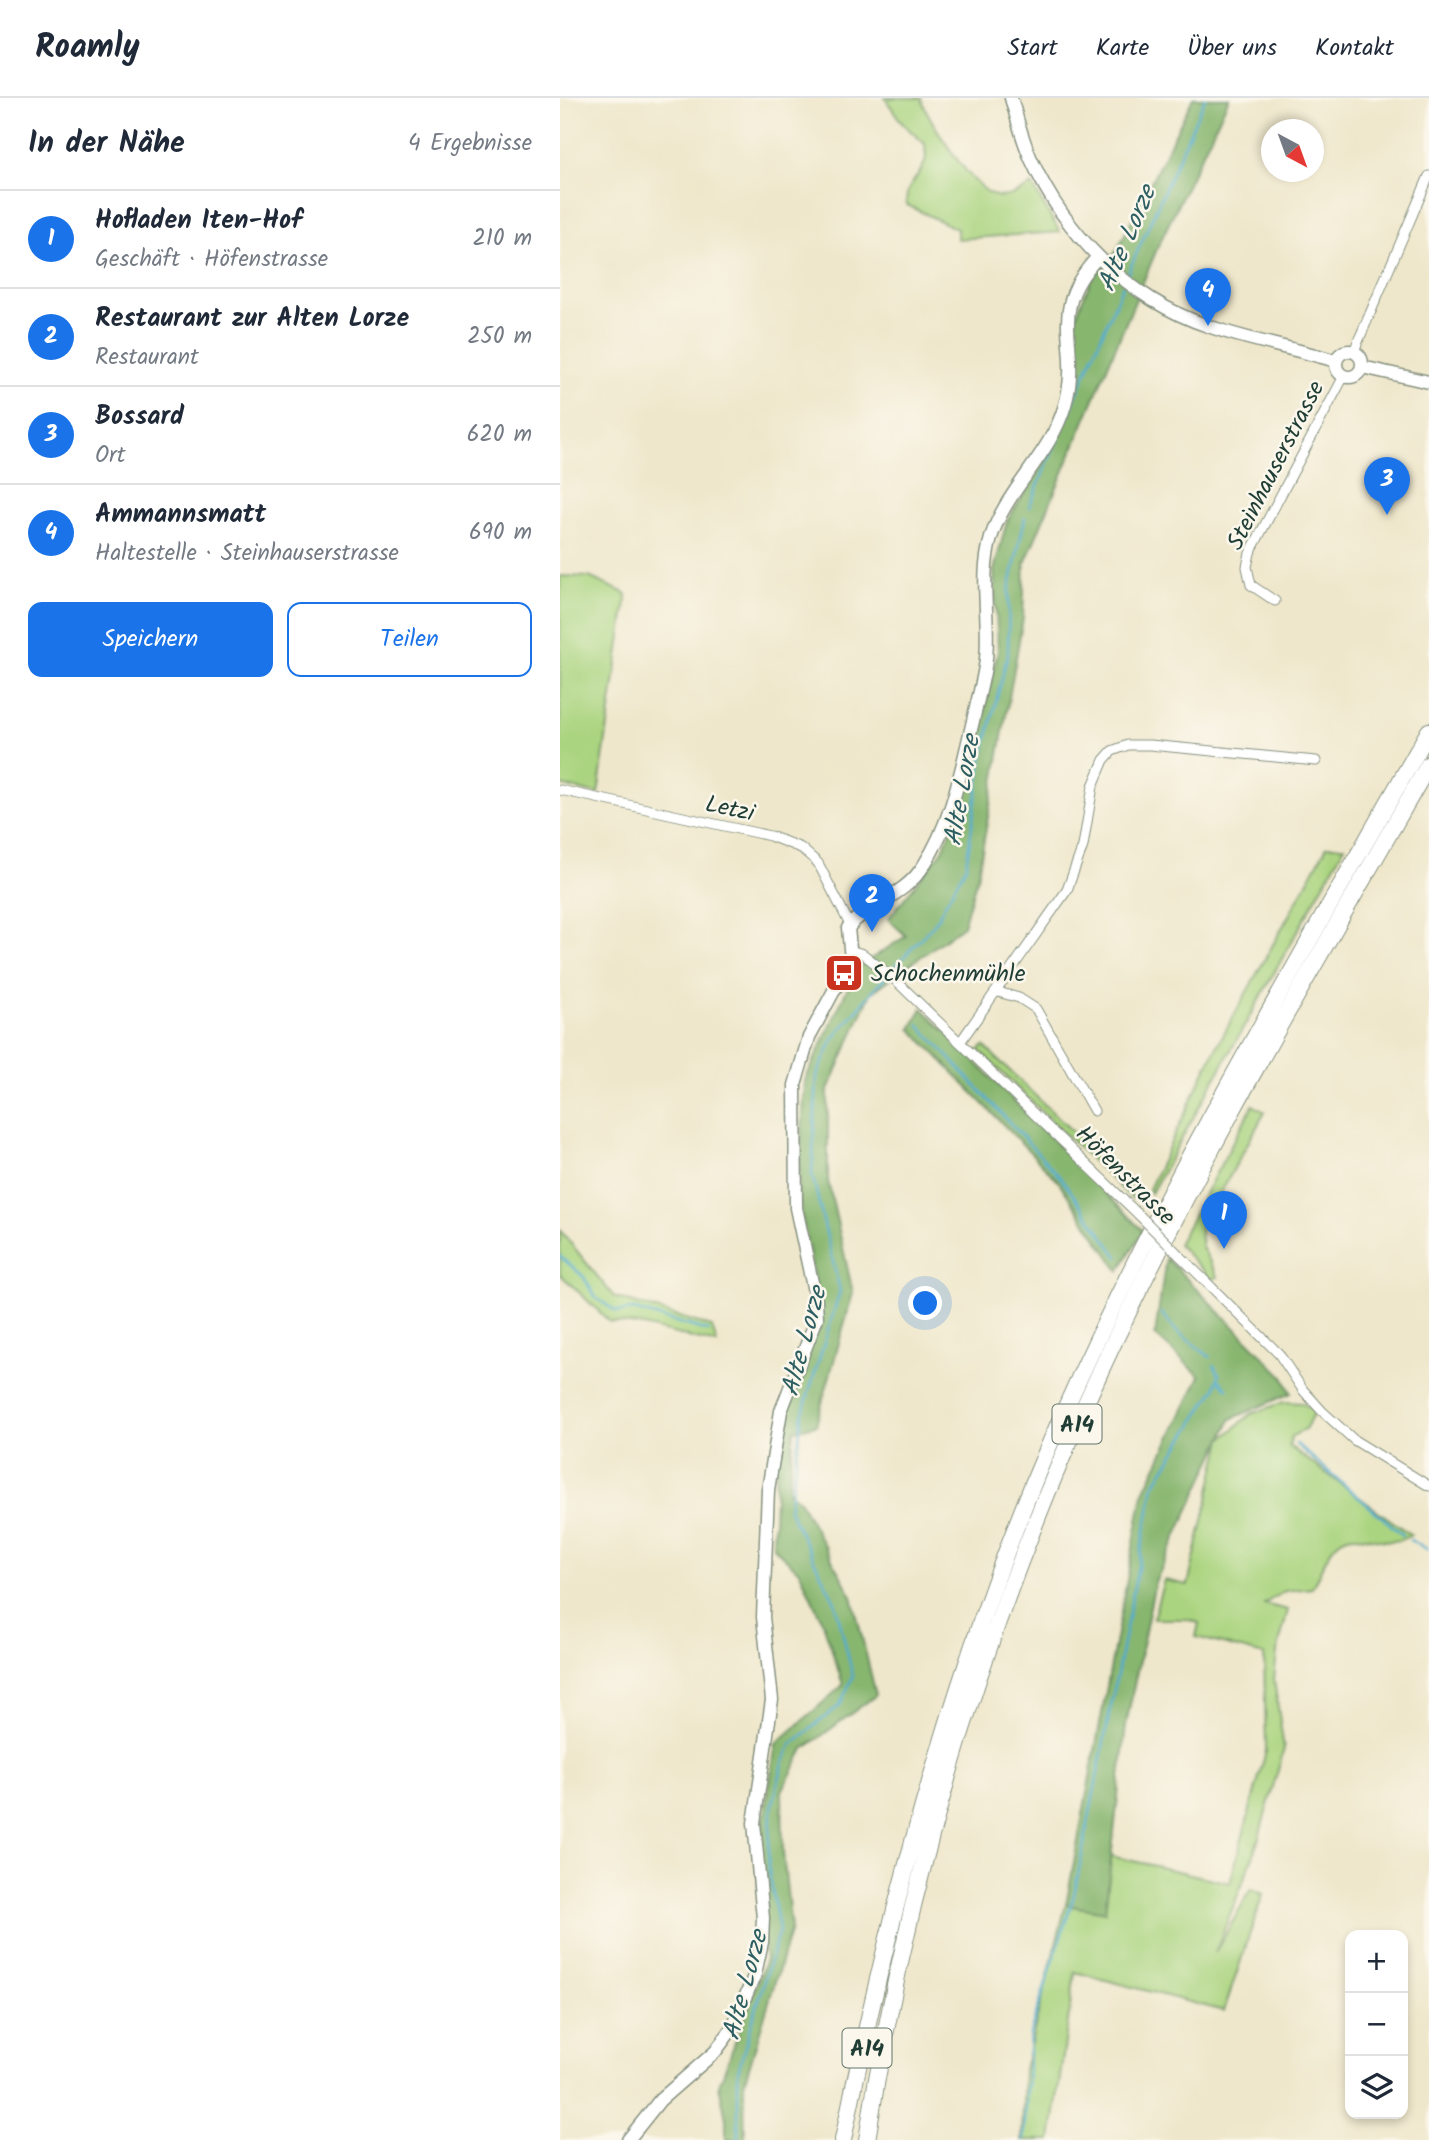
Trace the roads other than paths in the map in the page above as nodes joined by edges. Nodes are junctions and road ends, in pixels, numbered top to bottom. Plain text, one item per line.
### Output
1 (1011, 98) edge
2 (1429, 176) edge
3 (1103, 261) junction
4 (1354, 351) junction
5 (1336, 361) junction
6 (1362, 367) junction
7 (1344, 376) junction
8 (1429, 382) edge
9 (1275, 601) dead end
10 (1429, 731) edge
11 (1316, 761) dead end
12 (1429, 764) edge
13 (560, 790) edge
14 (850, 925) junction
15 (853, 951) junction
16 (998, 992) junction
17 (961, 1041) junction
18 (1094, 1111) dead end
19 (1429, 1486) edge
20 (886, 1956) junction
21 (628, 2140) edge
22 (843, 2140) edge
23 (850, 2140) edge
24 (867, 2140) edge

1 - 3 street, Steinhauserstrasse
2 - 4 street
3 - 5 street, Steinhauserstrasse
3 - 14 street
4 - 5 street, Steinhauserstrasse
4 - 6 street
5 - 7 street, Steinhauserstrasse
6 - 7 street, Steinhauserstrasse
6 - 8 street
7 - 9 street, Steinhauserstrasse
10 - 20 highway, A14
11 - 16 street
12 - 24 highway, A14
13 - 14 street, Letzi
14 - 15 street
15 - 17 street, Höfenstrasse
15 - 21 street
16 - 17 street
16 - 18 street, Höfenstrasse
17 - 19 street, Höfenstrasse, bridge
20 - 22 highway
20 - 23 highway, A14

